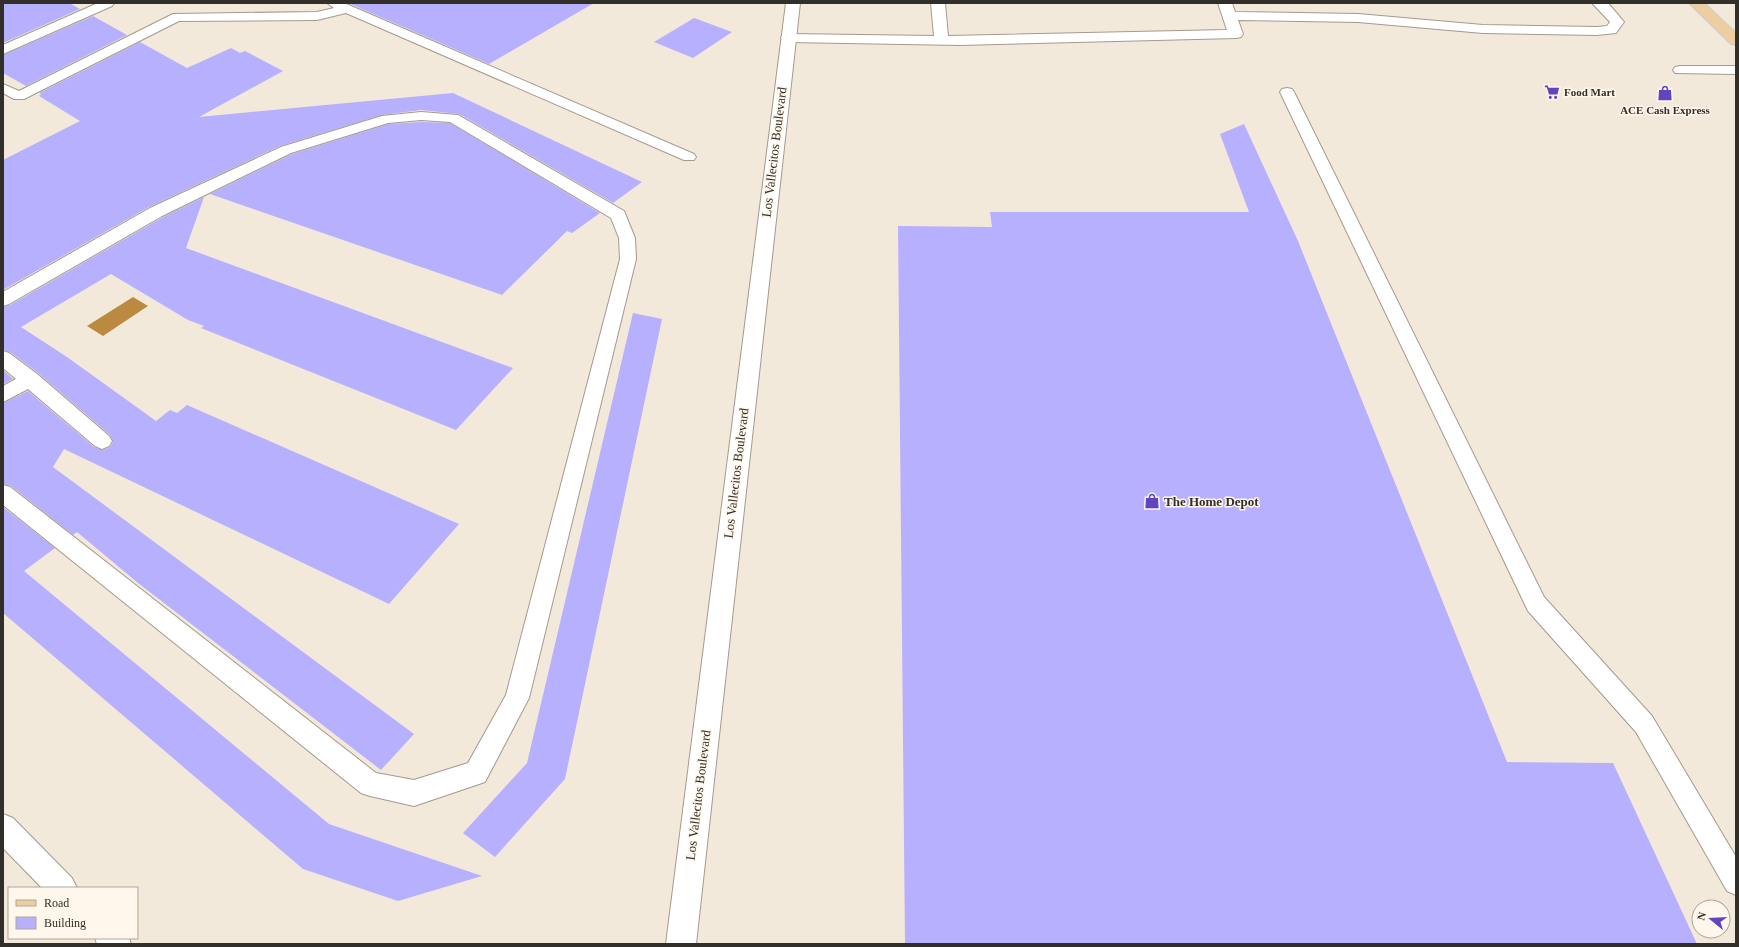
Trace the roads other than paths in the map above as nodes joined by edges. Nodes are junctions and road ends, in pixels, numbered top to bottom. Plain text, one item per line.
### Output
1 (108, 3) edge
2 (333, 3) edge
3 (793, 3) edge
4 (938, 3) edge
5 (1599, 3) edge
6 (1696, 3) edge
7 (347, 9) junction
8 (1227, 10) edge
9 (788, 38) junction
10 (941, 40) junction
11 (1736, 42) edge
12 (3, 50) edge
13 (1680, 70) dead end
14 (1736, 70) edge
15 (3, 88) edge
16 (1287, 92) dead end
17 (689, 157) dead end
18 (3, 300) edge
19 (3, 358) edge
20 (30, 379) junction
21 (3, 395) edge
22 (102, 441) dead end
23 (3, 492) edge
24 (3, 828) edge
25 (1736, 882) edge
26 (61, 887) edge
27 (681, 944) edge

1 - 12 lane
2 - 7 lane
3 - 9 street, Los Vallecitos Boulevard
4 - 10 street
5 - 8 street
6 - 11 main road
7 - 15 lane
7 - 17 lane
8 - 10 street
9 - 10 street
9 - 27 street, Los Vallecitos Boulevard
13 - 14 lane
16 - 25 lane
18 - 23 lane
19 - 20 lane
20 - 21 lane
20 - 22 lane
24 - 26 street

